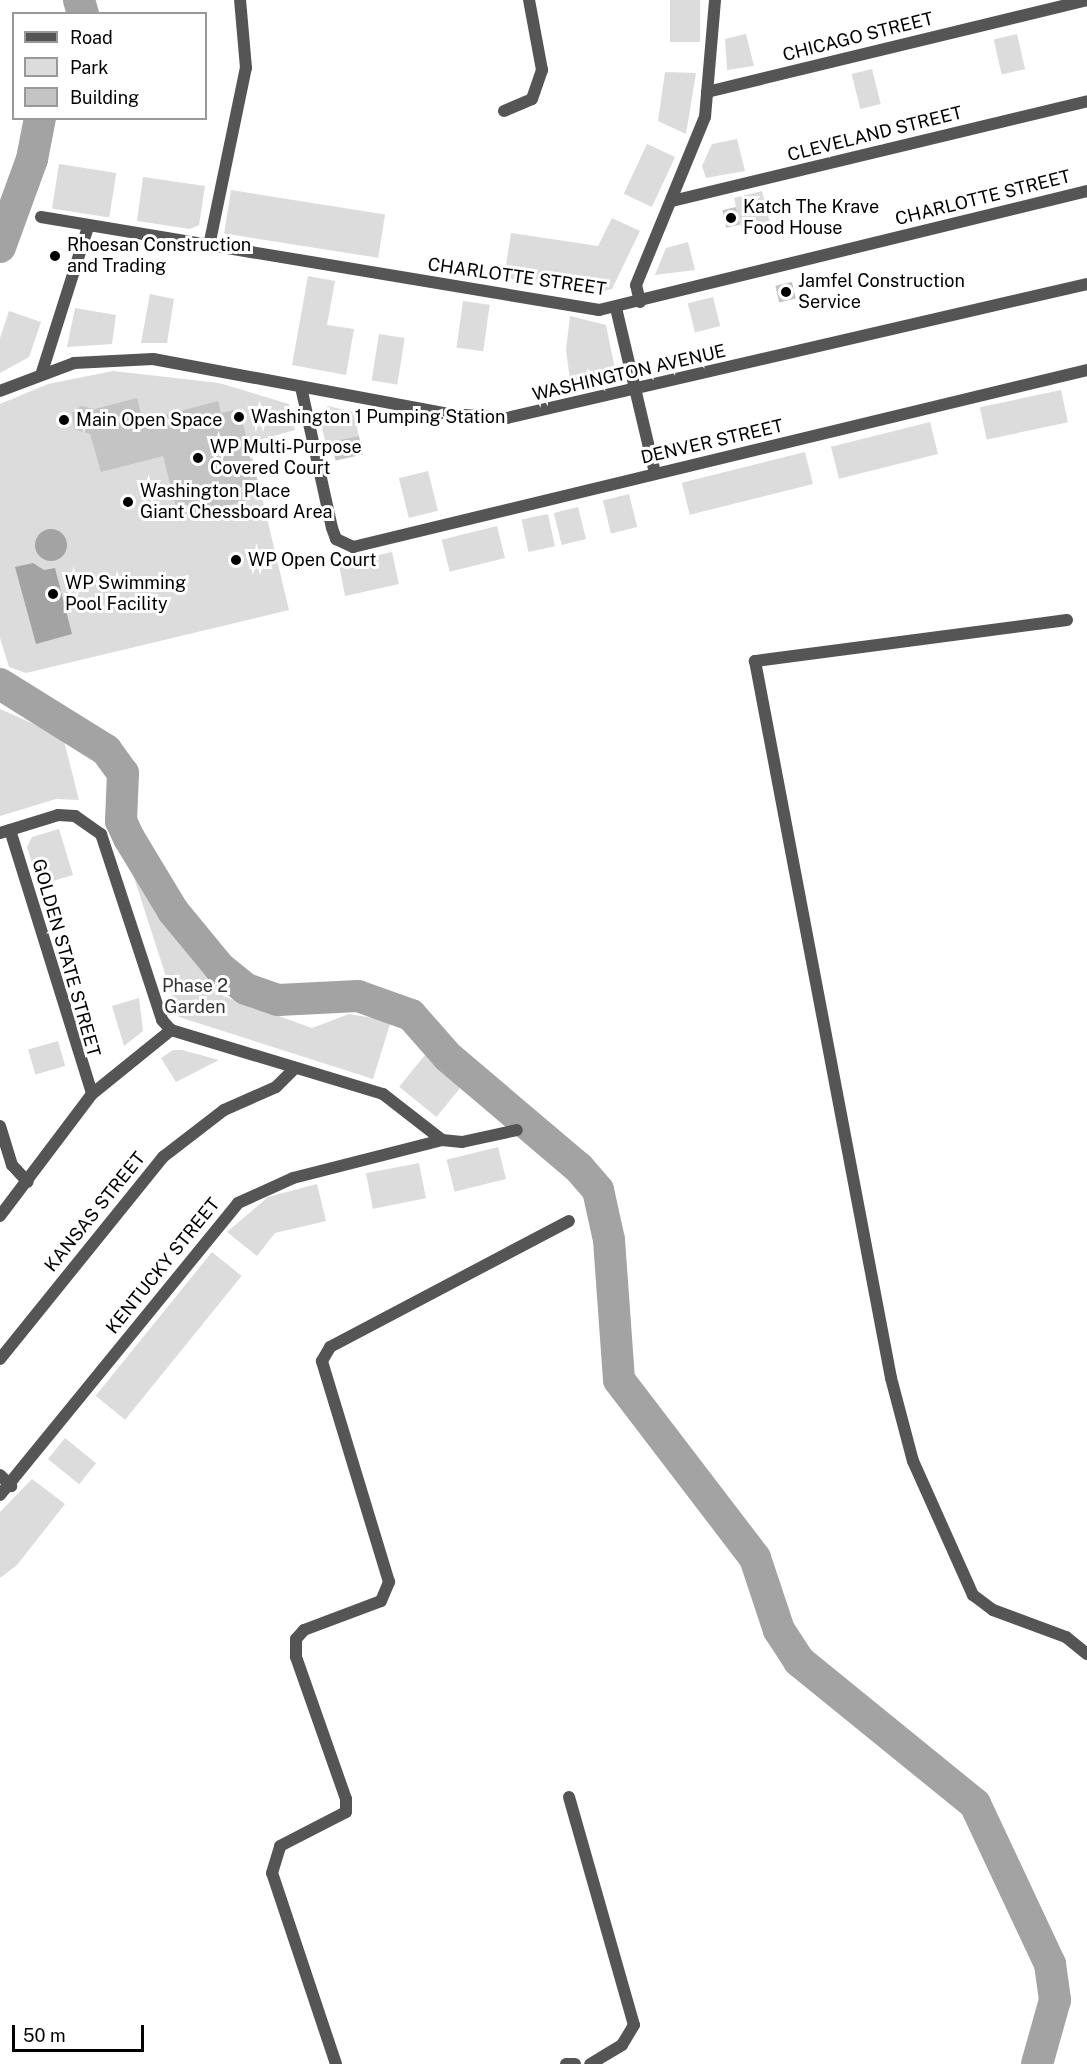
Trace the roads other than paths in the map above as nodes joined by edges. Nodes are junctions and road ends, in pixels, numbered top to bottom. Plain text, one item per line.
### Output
1 (240, 0) edge
2 (529, 0) edge
3 (715, 0) edge
4 (1087, 0) edge
5 (707, 93) junction
6 (1087, 101) edge
7 (504, 111) dead end
8 (1087, 192) edge
9 (672, 201) junction
10 (41, 217) dead end
11 (88, 227) junction
12 (209, 246) junction
13 (1087, 284) edge
14 (640, 302) junction
15 (616, 308) junction
16 (1087, 370) edge
17 (42, 372) junction
18 (301, 387) junction
19 (0, 391) edge
20 (635, 391) junction
21 (654, 474) junction
22 (1067, 620) dead end
23 (5, 831) edge
24 (171, 1030) junction
25 (296, 1068) junction
26 (92, 1094) junction
27 (0, 1126) edge
28 (518, 1130) dead end
29 (442, 1140) junction
30 (28, 1182) junction
31 (0, 1216) edge
32 (569, 1221) dead end
33 (0, 1359) edge
34 (0, 1475) edge
35 (11, 1486) junction
36 (0, 1495) edge
37 (1087, 1654) edge
38 (569, 1797) dead end
39 (336, 2064) edge
40 (566, 2064) edge
41 (575, 2064) edge
42 (590, 2064) edge

1 - 12 street
2 - 7 street
3 - 5 street
4 - 5 street, CHICAGO STREET
5 - 9 street
6 - 9 street, CLEVELAND STREET
8 - 14 street, CHARLOTTE STREET
9 - 14 street
10 - 11 street, CHARLOTTE STREET
11 - 12 street, CHARLOTTE STREET
11 - 17 street
12 - 15 street, CHARLOTTE STREET
13 - 20 street, WASHINGTON AVENUE
14 - 15 street, CHARLOTTE STREET
15 - 20 street
16 - 21 street, DENVER STREET
17 - 18 street, WASHINGTON AVENUE
17 - 19 street, WASHINGTON AVENUE
18 - 20 street, WASHINGTON AVENUE
18 - 21 street, DENVER STREET
20 - 21 street
22 - 37 street
23 - 24 street
23 - 26 street, GOLDEN STATE STREET
24 - 25 street
24 - 26 street
25 - 29 street
25 - 33 street, KANSAS STREET
26 - 30 street
27 - 30 street
28 - 29 street, KENTUCKY STREET
29 - 35 street, KENTUCKY STREET
30 - 31 street
32 - 39 street
34 - 35 street
35 - 36 street, KENTUCKY STREET
38 - 42 street
40 - 41 street

